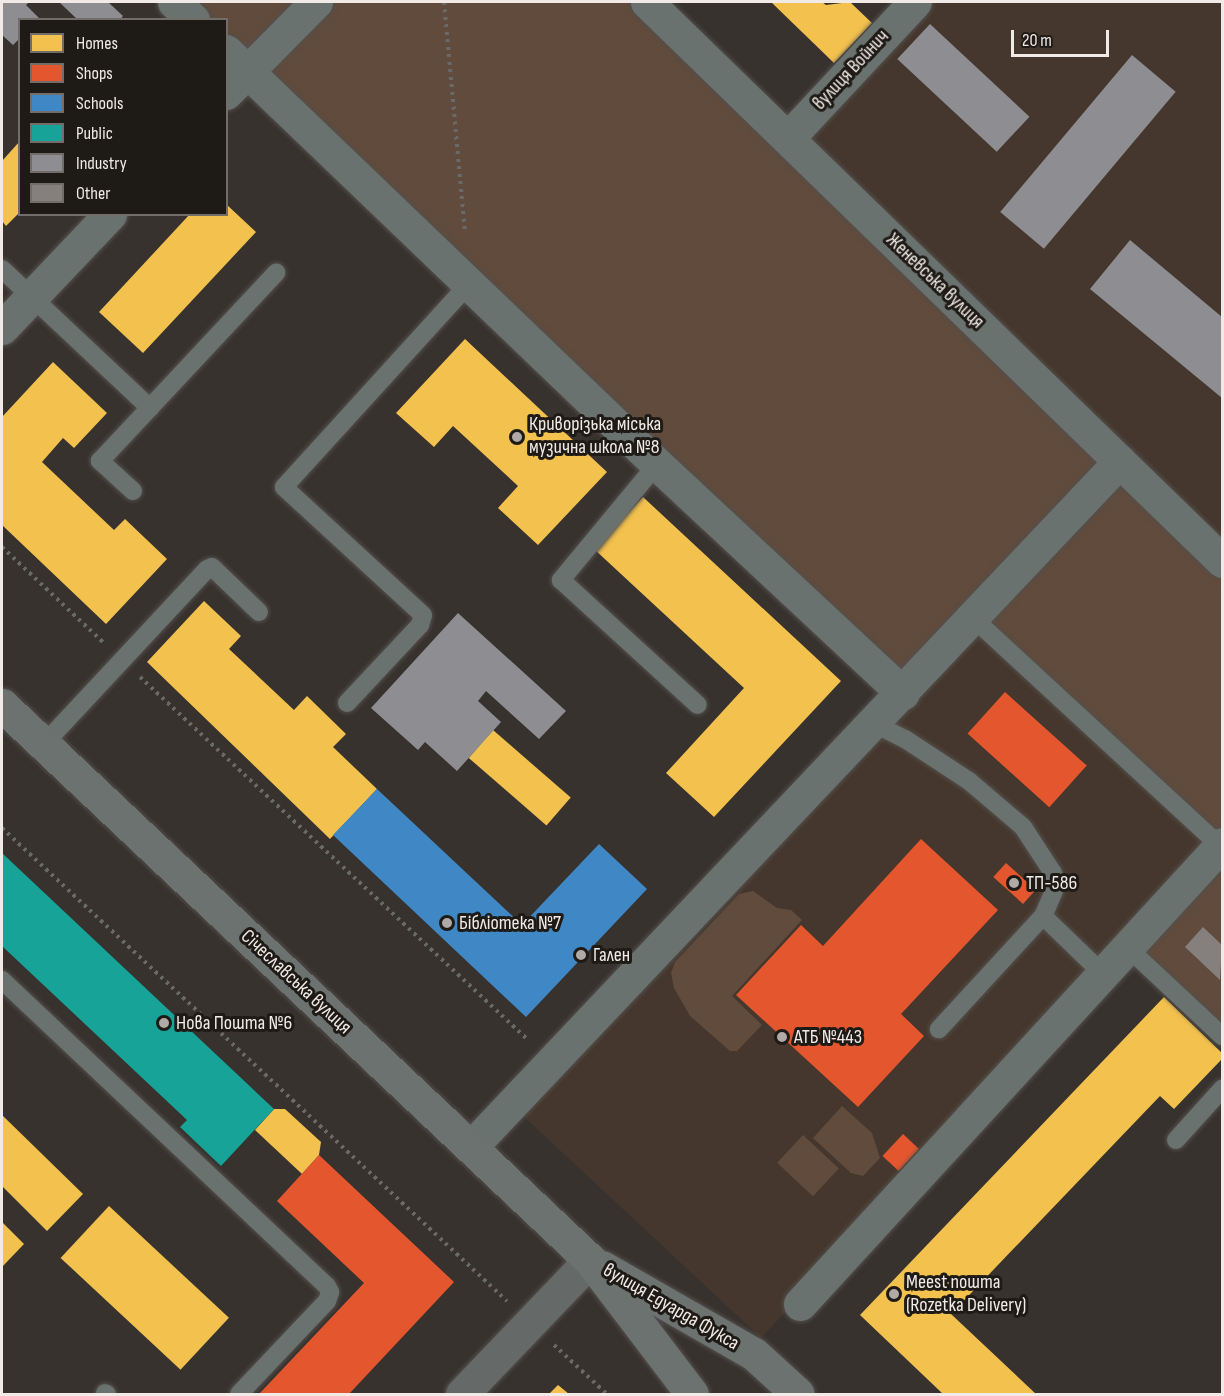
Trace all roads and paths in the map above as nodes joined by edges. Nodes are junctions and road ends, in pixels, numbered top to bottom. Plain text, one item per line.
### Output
1 (174, 2) edge
2 (316, 2) edge
3 (444, 2) edge
4 (647, 2) edge
5 (915, 2) edge
6 (191, 18) edge
7 (234, 72) edge
8 (788, 138) junction
9 (108, 216) edge
10 (2, 269) edge
11 (276, 273) dead end
12 (469, 284) junction
13 (31, 297) junction
14 (2, 328) edge
15 (150, 408) junction
16 (1120, 461) junction
17 (657, 464) junction
18 (133, 492) dead end
19 (2, 547) edge
20 (1221, 555) edge
21 (259, 612) dead end
22 (973, 618) junction
23 (122, 660) junction
24 (903, 693) junction
25 (347, 703) dead end
26 (698, 705) dead end
27 (5, 714) edge
28 (873, 723) junction
29 (44, 744) junction
30 (2, 828) edge
31 (1221, 845) edge
32 (1043, 916) junction
33 (1128, 948) junction
34 (1104, 975) junction
35 (2, 980) edge
36 (939, 1029) dead end
37 (1222, 1036) edge
38 (552, 1062) junction
39 (1222, 1089) edge
40 (1176, 1140) dead end
41 (471, 1147) junction
42 (590, 1260) junction
43 (800, 1305) dead end
44 (530, 1323) junction
45 (239, 1395) edge
46 (462, 1395) edge
47 (607, 1395) edge
48 (692, 1395) edge
49 (798, 1395) edge

1 - 6 street
2 - 7 street
3 - 12 path
4 - 8 street, Женевська вулиця
5 - 8 street, вулиця Войнич
7 - 12 street
8 - 16 street, Женевська вулиця
9 - 13 street
10 - 13 lane
11 - 15 lane
12 - 17 street
12 - 25 lane
13 - 14 street
13 - 15 lane
15 - 18 lane
16 - 20 street, Женевська вулиця
16 - 22 street
17 - 24 street
17 - 26 lane
19 - 23 path
21 - 23 lane
22 - 24 street
22 - 31 lane
23 - 29 lane
23 - 38 path
24 - 28 street
27 - 29 main road, Січеславська вулиця
28 - 32 lane
28 - 38 street
29 - 41 main road, Січеславська вулиця
30 - 44 path
31 - 33 street
32 - 34 lane
32 - 36 lane
33 - 34 street
33 - 37 lane
34 - 43 street
35 - 45 lane
38 - 41 street
39 - 40 lane
41 - 42 main road, Січеславська вулиця
42 - 44 street
42 - 48 main road, вулиця Едуарда Фукса
42 - 49 main road, вулиця Едуарда Фукса
44 - 46 street
44 - 47 path

